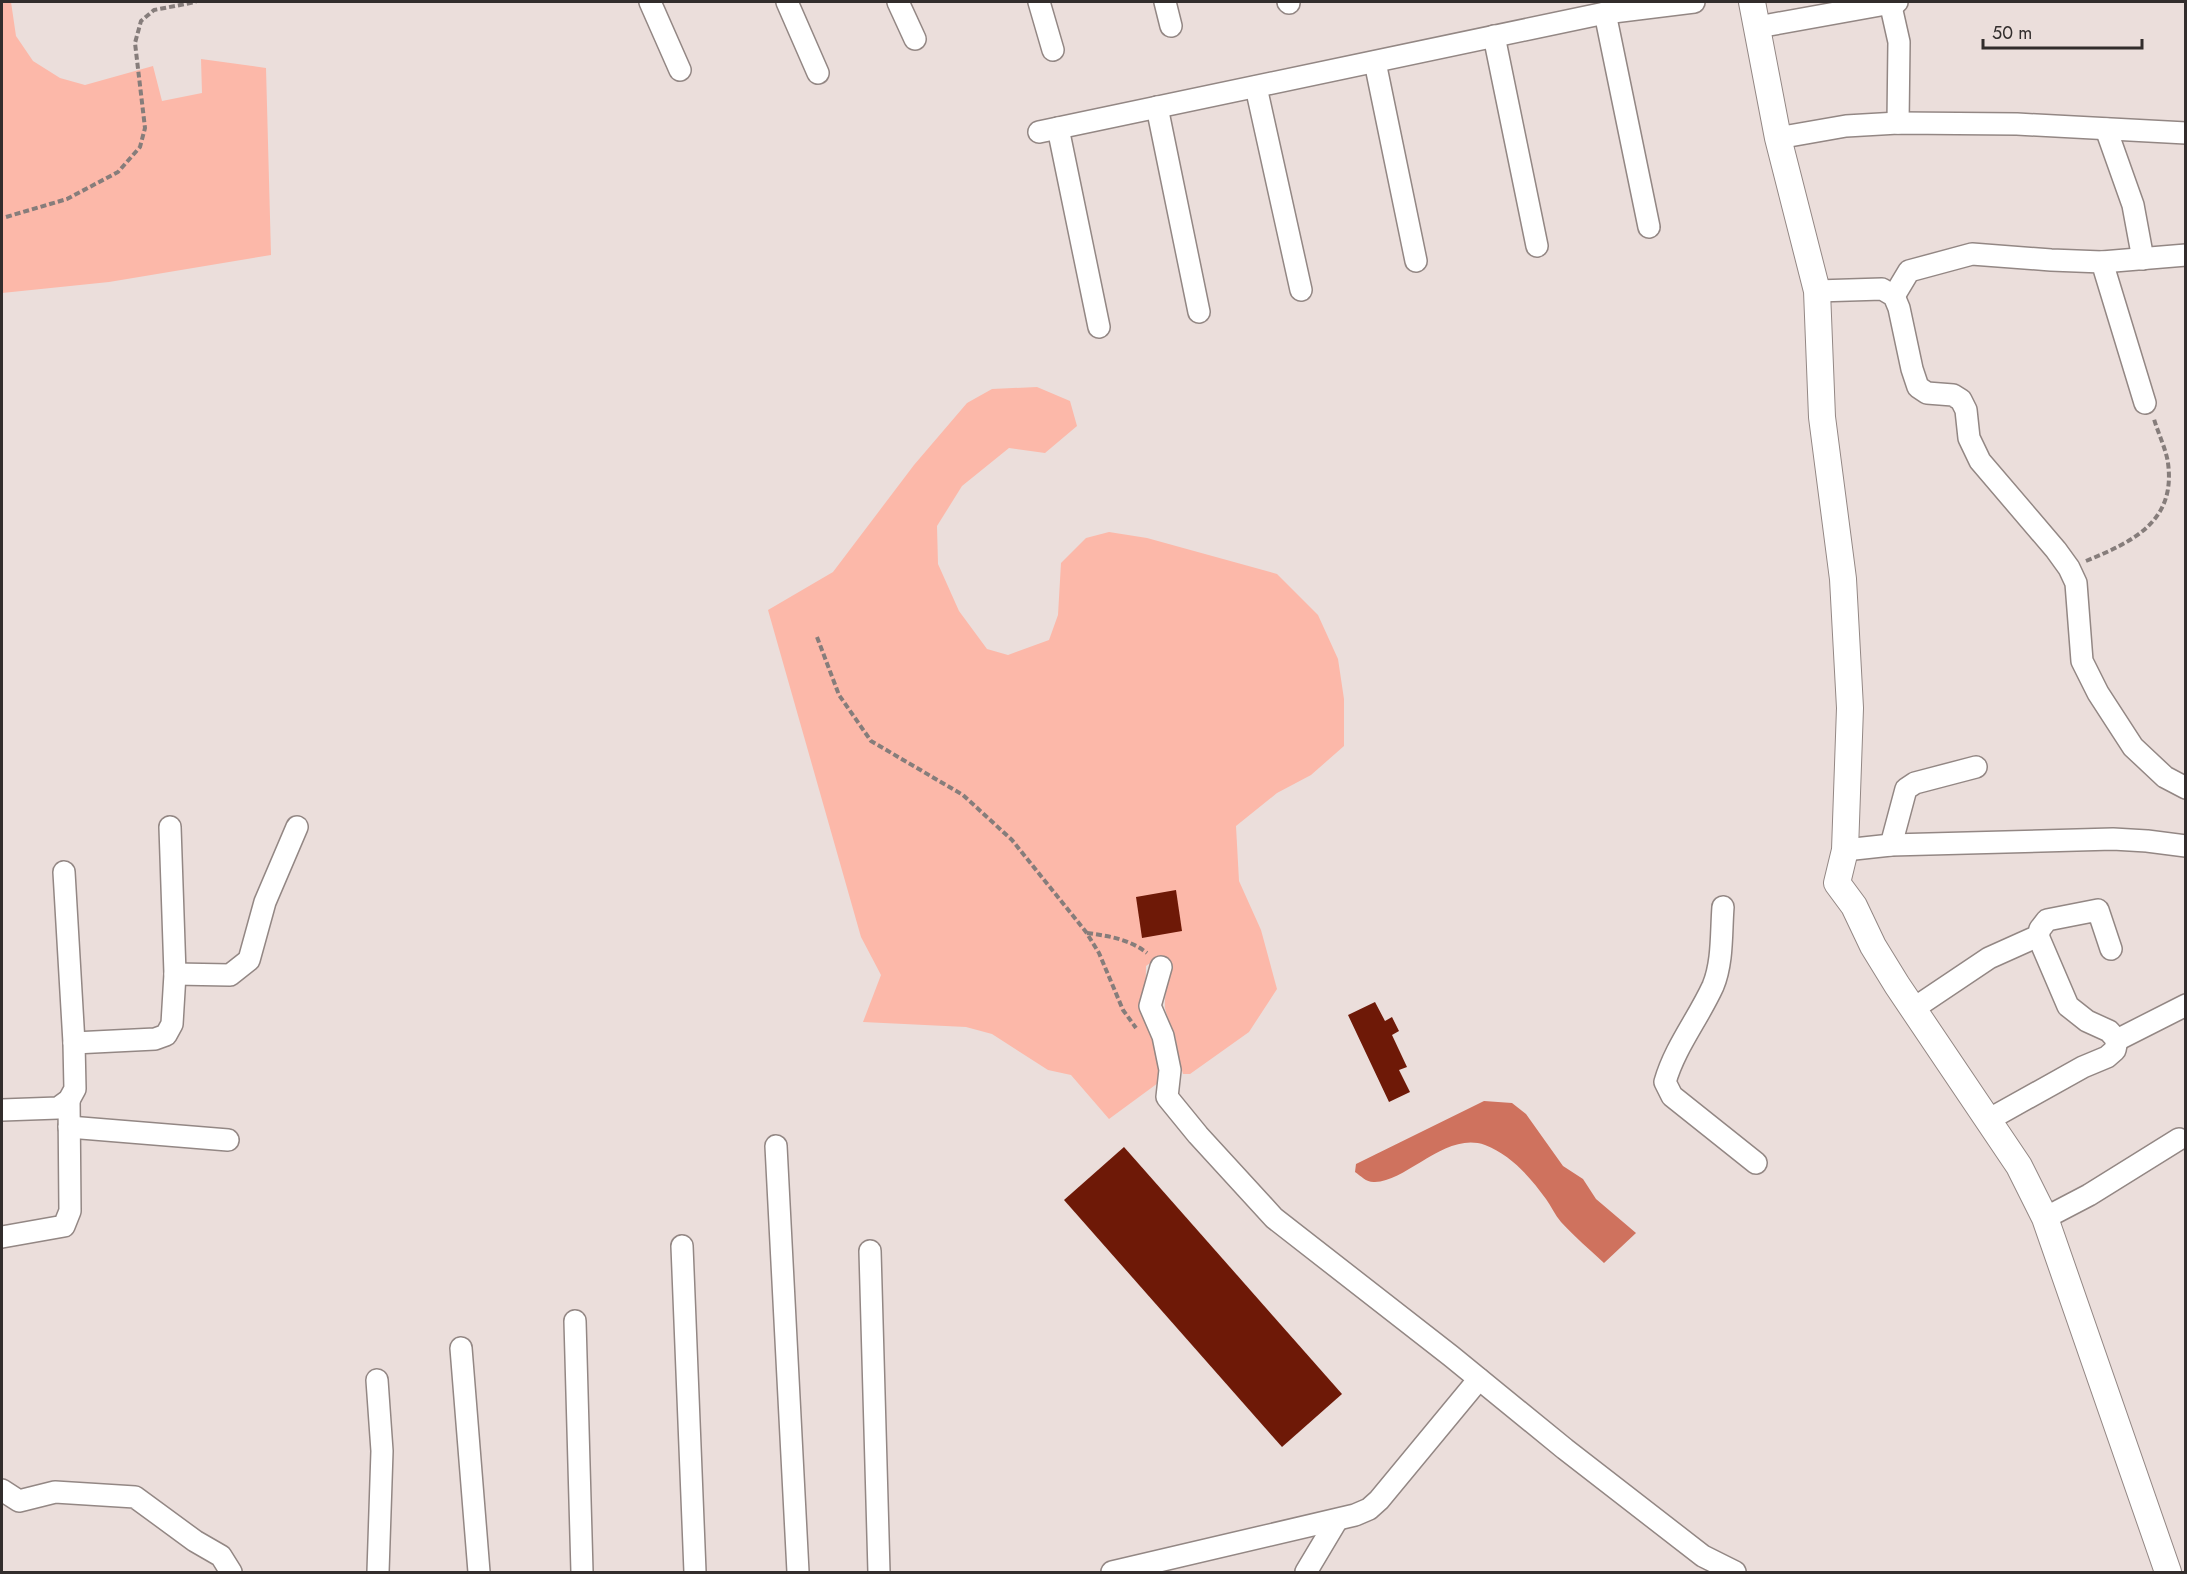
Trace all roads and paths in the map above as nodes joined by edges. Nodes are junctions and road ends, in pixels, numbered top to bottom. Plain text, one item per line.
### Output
1 (196, 2) edge
2 (650, 2) edge
3 (787, 2) edge
4 (898, 2) edge
5 (1039, 2) edge
6 (1165, 2) edge
7 (1694, 2) edge
8 (1752, 2) edge
9 (1893, 2) edge
10 (1605, 13) junction
11 (1171, 26) dead end
12 (1758, 27) junction
13 (1494, 36) junction
14 (915, 39) dead end
15 (1053, 50) dead end
16 (1375, 62) junction
17 (680, 70) dead end
18 (818, 73) dead end
19 (1256, 87) junction
20 (1157, 107) junction
21 (1898, 123) junction
22 (2106, 129) junction
23 (2186, 133) edge
24 (1778, 138) junction
25 (6, 217) dead end
26 (1649, 227) dead end
27 (1537, 246) dead end
28 (2186, 255) edge
29 (2144, 259) junction
30 (1416, 261) dead end
31 (2102, 262) junction
32 (1301, 290) dead end
33 (1817, 291) junction
34 (1894, 296) junction
35 (1199, 312) dead end
36 (1099, 327) dead end
37 (2145, 403) joint
38 (2069, 568) junction
39 (817, 637) dead end
40 (1976, 767) dead end
41 (2186, 788) edge
42 (297, 826) dead end
43 (170, 827) dead end
44 (1891, 845) junction
45 (2186, 846) edge
46 (1845, 850) junction
47 (64, 872) dead end
48 (1723, 907) dead end
49 (1086, 932) junction
50 (2038, 936) junction
51 (2111, 949) dead end
52 (1161, 967) joint
53 (175, 974) junction
54 (2186, 1005) edge
55 (1913, 1009) junction
56 (1163, 1036) junction
57 (2117, 1040) junction
58 (74, 1043) junction
59 (69, 1100) junction
60 (2, 1110) edge
61 (1988, 1120) junction
62 (69, 1127) junction
63 (2179, 1139) dead end
64 (228, 1140) dead end
65 (776, 1146) dead end
66 (1756, 1163) dead end
67 (2045, 1218) junction
68 (2, 1237) edge
69 (682, 1246) dead end
70 (870, 1251) dead end
71 (575, 1321) dead end
72 (461, 1348) dead end
73 (1479, 1379) junction
74 (377, 1380) dead end
75 (2, 1490) edge
76 (1337, 1520) junction
77 (231, 1572) edge
78 (378, 1572) edge
79 (479, 1572) edge
80 (582, 1572) edge
81 (695, 1572) edge
82 (798, 1572) edge
83 (879, 1572) edge
84 (1112, 1572) edge
85 (1306, 1572) edge
86 (1735, 1572) edge
87 (2163, 1572) edge

1 - 25 path
2 - 17 street
3 - 18 street
4 - 14 street
5 - 15 street
6 - 11 street
7 - 10 street
8 - 12 street
9 - 12 street
9 - 21 street
10 - 13 street
10 - 26 street
12 - 24 street
13 - 16 street
13 - 27 street
16 - 19 street
16 - 30 street
19 - 20 street
19 - 32 street
20 - 35 street
20 - 36 street
21 - 22 street
21 - 24 street
22 - 23 street
22 - 29 street
24 - 33 street
28 - 29 street
29 - 31 street
31 - 34 street
31 - 37 street
33 - 34 street
33 - 46 street
34 - 38 street
37 - 38 path
38 - 41 street
39 - 49 path
40 - 44 street
42 - 53 street
43 - 53 street
44 - 45 street
44 - 46 street
46 - 55 street
47 - 58 street
48 - 66 street
49 - 52 path
49 - 56 path
50 - 51 street
50 - 55 street
50 - 57 street
52 - 56 street
53 - 58 street
54 - 57 street
55 - 61 street
56 - 73 street
57 - 61 street
58 - 59 street
59 - 60 street
59 - 62 street
61 - 67 street
62 - 64 street
62 - 68 street
63 - 67 street
65 - 82 street
67 - 87 street
69 - 81 street
70 - 83 street
71 - 80 street
72 - 79 street
73 - 76 street
73 - 86 street
74 - 78 street
75 - 77 street
76 - 84 street
76 - 85 street

